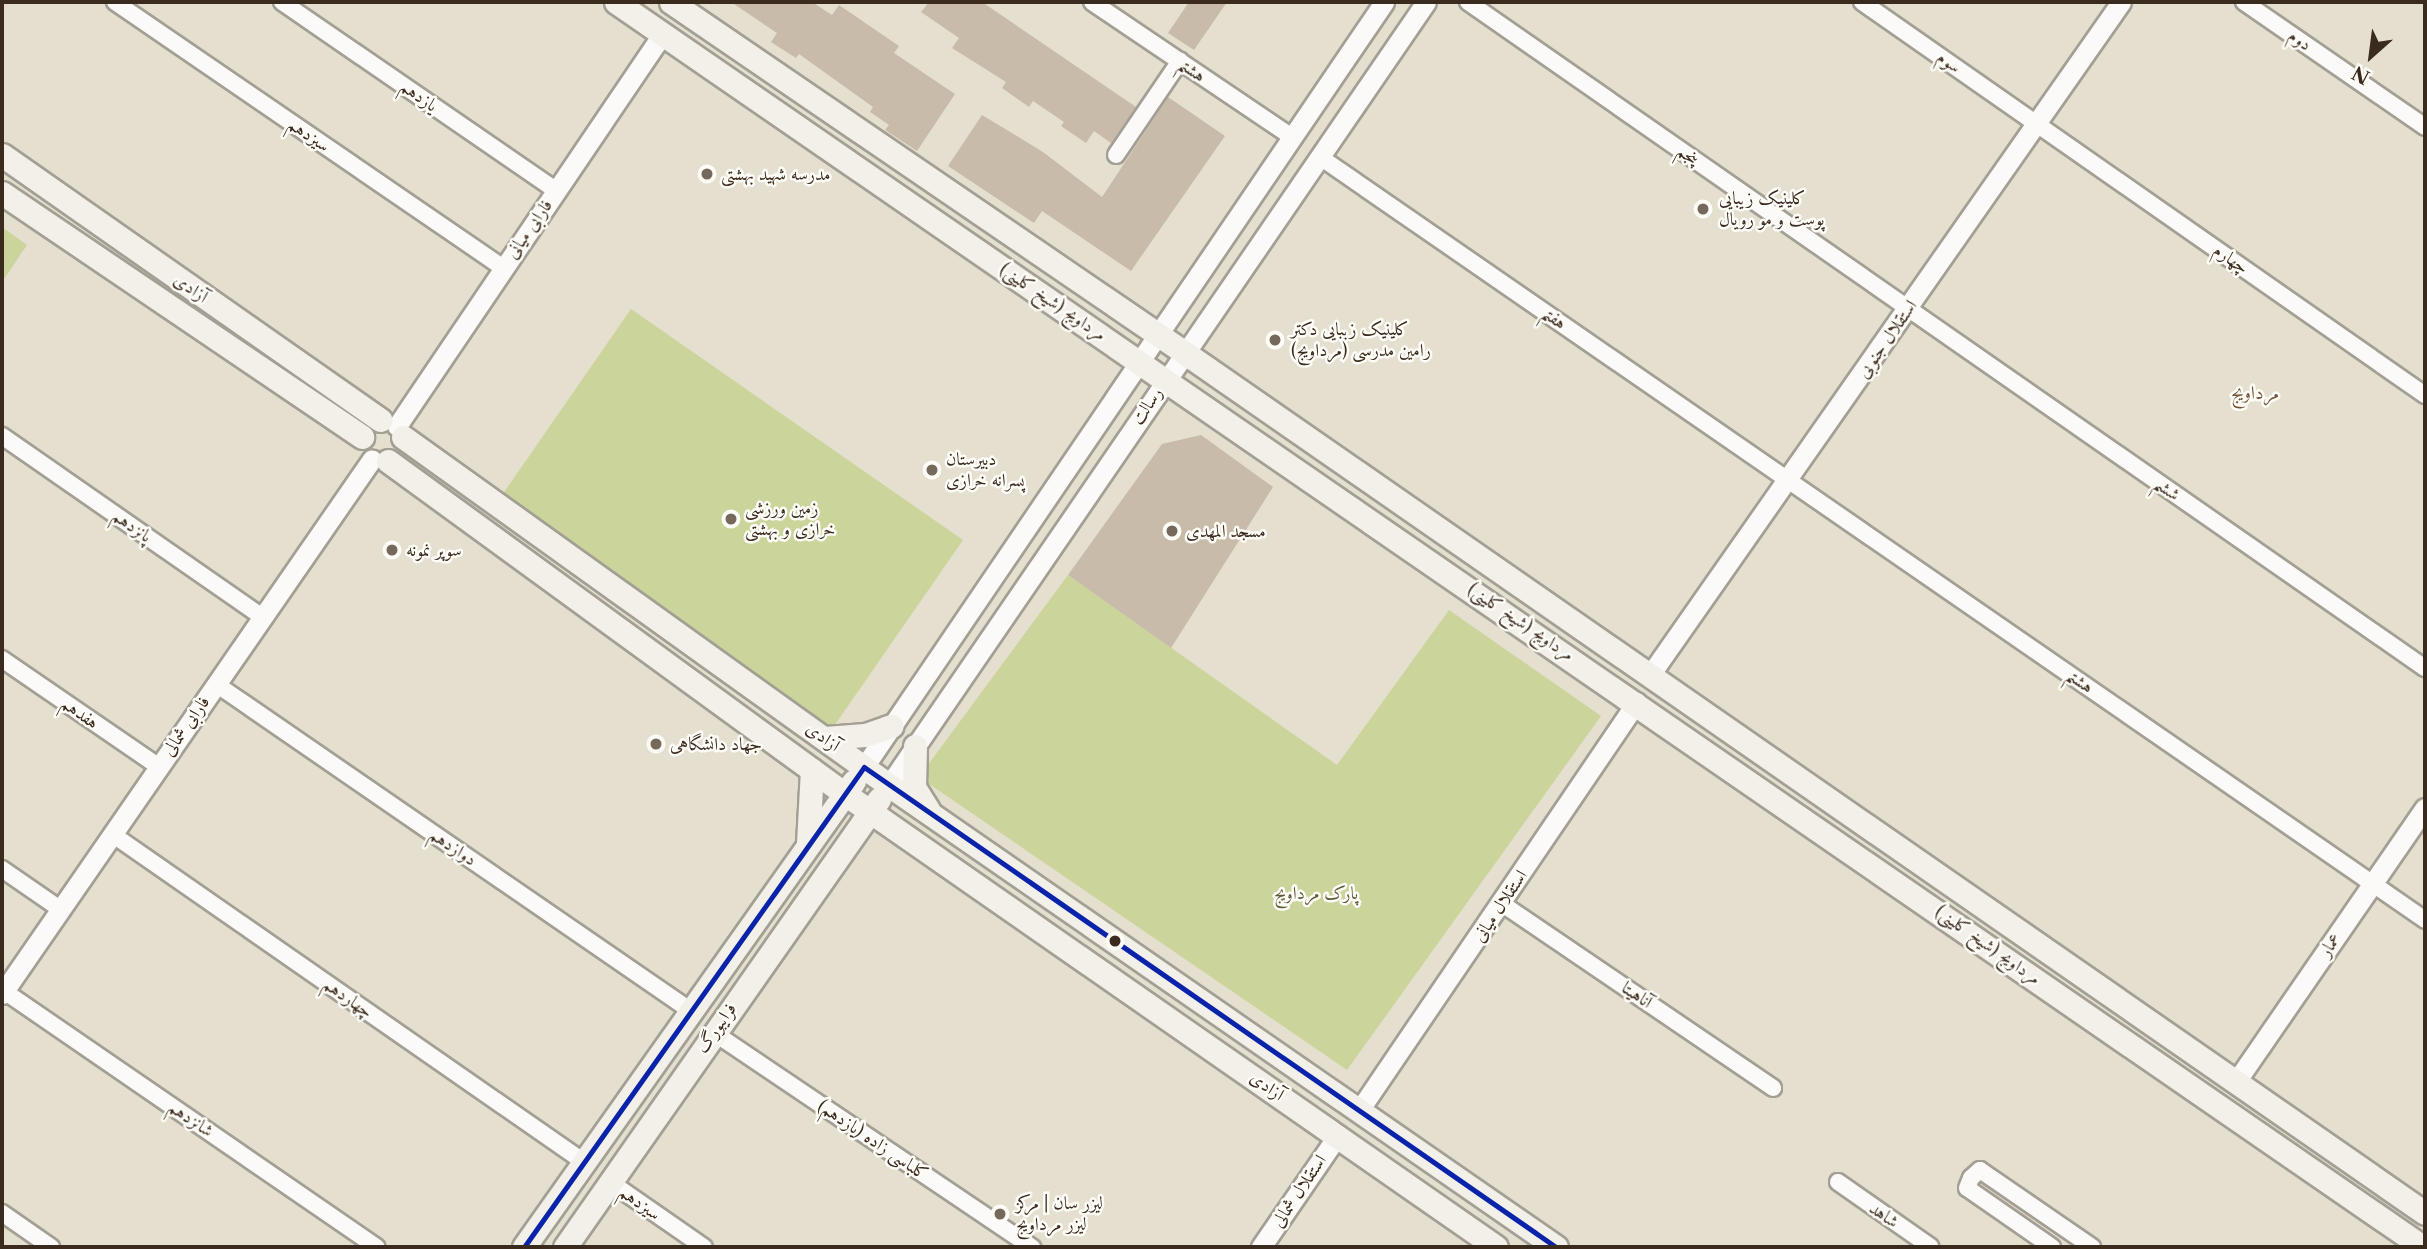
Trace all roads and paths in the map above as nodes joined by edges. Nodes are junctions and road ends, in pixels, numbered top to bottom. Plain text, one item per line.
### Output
1 (115, 2) edge
2 (282, 2) edge
3 (617, 2) edge
4 (1093, 2) edge
5 (1384, 2) edge
6 (1426, 2) edge
7 (1468, 2) edge
8 (1862, 2) edge
9 (2121, 2) edge
10 (2244, 2) edge
11 (680, 4) edge
12 (662, 34) junction
13 (1180, 61) junction
14 (2036, 123) junction
15 (2425, 127) edge
16 (1292, 137) junction
17 (2, 155) edge
18 (1116, 155) dead end
19 (1320, 157) junction
20 (556, 190) junction
21 (2, 193) edge
22 (503, 268) junction
23 (1909, 309) junction
24 (1157, 333) junction
25 (1184, 352) junction
26 (1139, 361) junction
27 (1166, 379) junction
28 (2425, 395) edge
29 (394, 428) junction
30 (2, 436) edge
31 (362, 437) junction
32 (380, 460) junction
33 (1787, 479) junction
34 (262, 617) junction
35 (2, 659) edge
36 (2425, 668) edge
37 (1650, 675) junction
38 (216, 684) junction
39 (1637, 702) junction
40 (891, 726) junction
41 (825, 738) junction
42 (915, 746) junction
43 (159, 767) junction
44 (864, 767) junction
45 (812, 770) junction
46 (889, 785) junction
47 (845, 794) junction
48 (2425, 808) edge
49 (870, 811) junction
50 (931, 814) junction
51 (112, 834) junction
52 (846, 845) junction
53 (918, 845) junction
54 (807, 848) junction
55 (2, 869) edge
56 (2372, 884) junction
57 (1502, 903) junction
58 (60, 909) junction
59 (2425, 920) edge
60 (3, 993) edge
61 (691, 1011) junction
62 (713, 1032) junction
63 (2235, 1083) junction
64 (1773, 1088) dead end
65 (1360, 1109) junction
66 (1338, 1135) junction
67 (584, 1162) junction
68 (610, 1182) junction
69 (1838, 1182) dead end
70 (2, 1213) edge
71 (2425, 1213) edge
72 (528, 1246) edge
73 (51, 1247) edge
74 (377, 1247) edge
75 (565, 1247) edge
76 (704, 1247) edge
77 (1032, 1247) edge
78 (1261, 1247) edge
79 (1496, 1247) edge
80 (1556, 1247) edge
81 (1931, 1247) edge
82 (2052, 1247) edge
83 (2092, 1247) edge
84 (2423, 1247) edge

1 - 22 street, سیزدهم
2 - 20 street, یازدهم
3 - 12 main road, مرداویج (شیخ کلینی)
4 - 13 street, هشتم
5 - 16 street
6 - 19 street, رسالت
7 - 23 street, پنجم
8 - 14 street, سوم
9 - 14 street, استقلال جنوبی
10 - 15 street, دوم
11 - 24 main road, مرداویج (شیخ کلینی)
12 - 20 street, فارابی میانی
12 - 26 main road, مرداویج (شیخ کلینی)
13 - 16 street, هشتم
13 - 18 street
14 - 23 street, استقلال جنوبی
14 - 28 street, چهارم
16 - 24 street
17 - 29 main road, آزادی
19 - 25 street, رسالت
19 - 33 street, هفتم
20 - 22 street, فارابی میانی
21 - 31 main road, آزادی
22 - 29 street, فارابی میانی
23 - 33 street, استقلال جنوبی
23 - 36 street, ششم
24 - 25 main road, مرداویج (شیخ کلینی)
24 - 26 street
25 - 27 street, رسالت
25 - 37 main road, مرداویج (شیخ کلینی)
26 - 27 main road, مرداویج (شیخ کلینی)
26 - 40 street, رسالت
27 - 39 main road, مرداویج (شیخ کلینی)
27 - 42 street, رسالت
29 - 31 main road
29 - 32 main road
29 - 41 main road, آزادی
30 - 34 street, پانزدهم
31 - 32 main road
32 - 34 street, فارابی شمالی
32 - 45 main road, آزادی
33 - 37 street, استقلال جنوبی
33 - 56 street, هشتم
34 - 38 street, فارابی شمالی
35 - 43 street, هفدهم
37 - 63 main road, مرداویج (شیخ کلینی)
38 - 43 street, فارابی شمالی
38 - 61 street, دوازدهم
39 - 57 street, استقلال میانی
39 - 84 main road, مرداویج (شیخ کلینی)
40 - 41 main road
40 - 44 street, رسالت
41 - 44 main road, آزادی
42 - 46 street, رسالت
42 - 50 main road
43 - 51 street, فارابی شمالی
44 - 46 main road, آزادی
44 - 47 main road, فرایبورگ
45 - 47 main road, آزادی
45 - 54 main road
46 - 49 main road, رسالت
46 - 50 main road, آزادی
47 - 49 main road, آزادی
47 - 54 main road, فرایبورگ
48 - 56 street, عمار
49 - 52 main road, فرایبورگ
49 - 53 main road, آزادی
50 - 65 main road, آزادی
51 - 58 street, فارابی شمالی
51 - 67 street, چهاردهم
52 - 53 main road
52 - 62 main road, فرایبورگ
53 - 66 main road, آزادی
54 - 61 main road, فرایبورگ
55 - 58 street
56 - 59 street
56 - 63 street, عمار
57 - 64 street, آناهیتا
57 - 65 street, استقلال میانی
58 - 60 street, فارابی شمالی
60 - 74 street, شانزدهم
61 - 67 main road, فرایبورگ
62 - 68 main road, فرایبورگ
62 - 77 street, کلباسی زاده (یازدهم)
63 - 71 main road, مرداویج (شیخ کلینی)
65 - 80 main road, آزادی
66 - 78 street, استقلال شمالی
66 - 79 main road, آزادی
67 - 72 main road, فرایبورگ
68 - 75 main road, فرایبورگ
68 - 76 street, سیزدهم
69 - 81 street, شاهد
70 - 73 street
82 - 83 street

